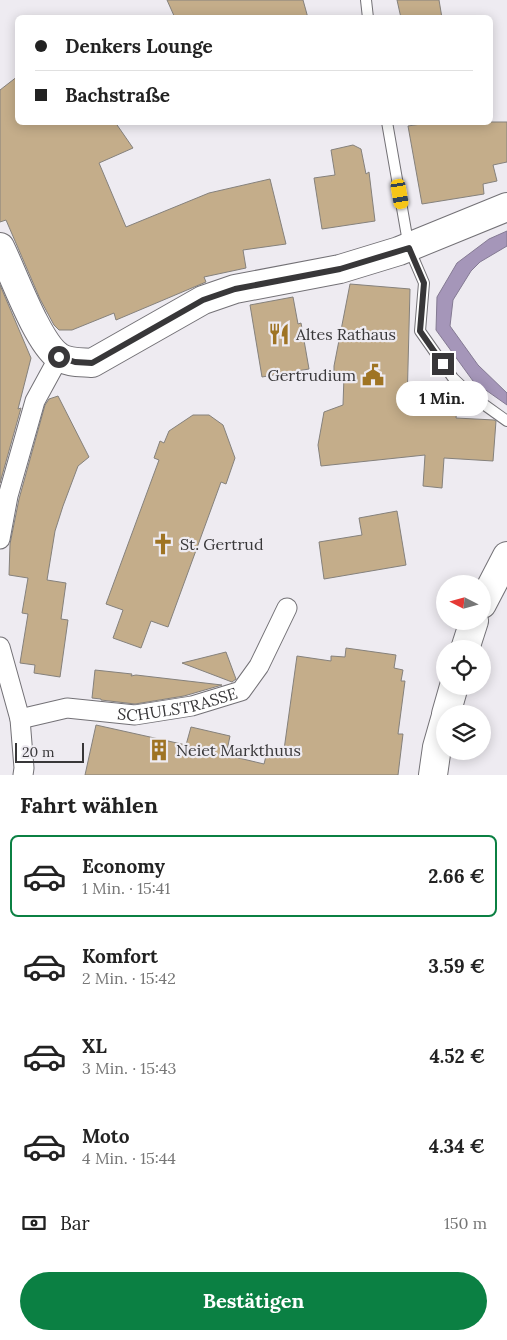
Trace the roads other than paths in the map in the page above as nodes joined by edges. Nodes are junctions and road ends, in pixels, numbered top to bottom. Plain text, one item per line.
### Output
1 (366, 0) edge
2 (368, 15) edge
3 (388, 125) edge
4 (507, 208) edge
5 (0, 247) edge
6 (409, 248) junction
7 (59, 357) junction
8 (507, 421) edge
9 (0, 539) edge
10 (507, 556) edge
11 (491, 587) edge
12 (287, 608) dead end
13 (0, 646) edge
14 (20, 719) junction
15 (436, 755) edge
16 (23, 775) edge
17 (433, 775) edge

1 - 2 lane
3 - 6 lane
4 - 6 street
5 - 7 street
6 - 7 street
6 - 8 lane
7 - 9 street
10 - 11 street
12 - 14 street, SCHULSTRASSE
13 - 14 street
14 - 16 street
15 - 17 street

